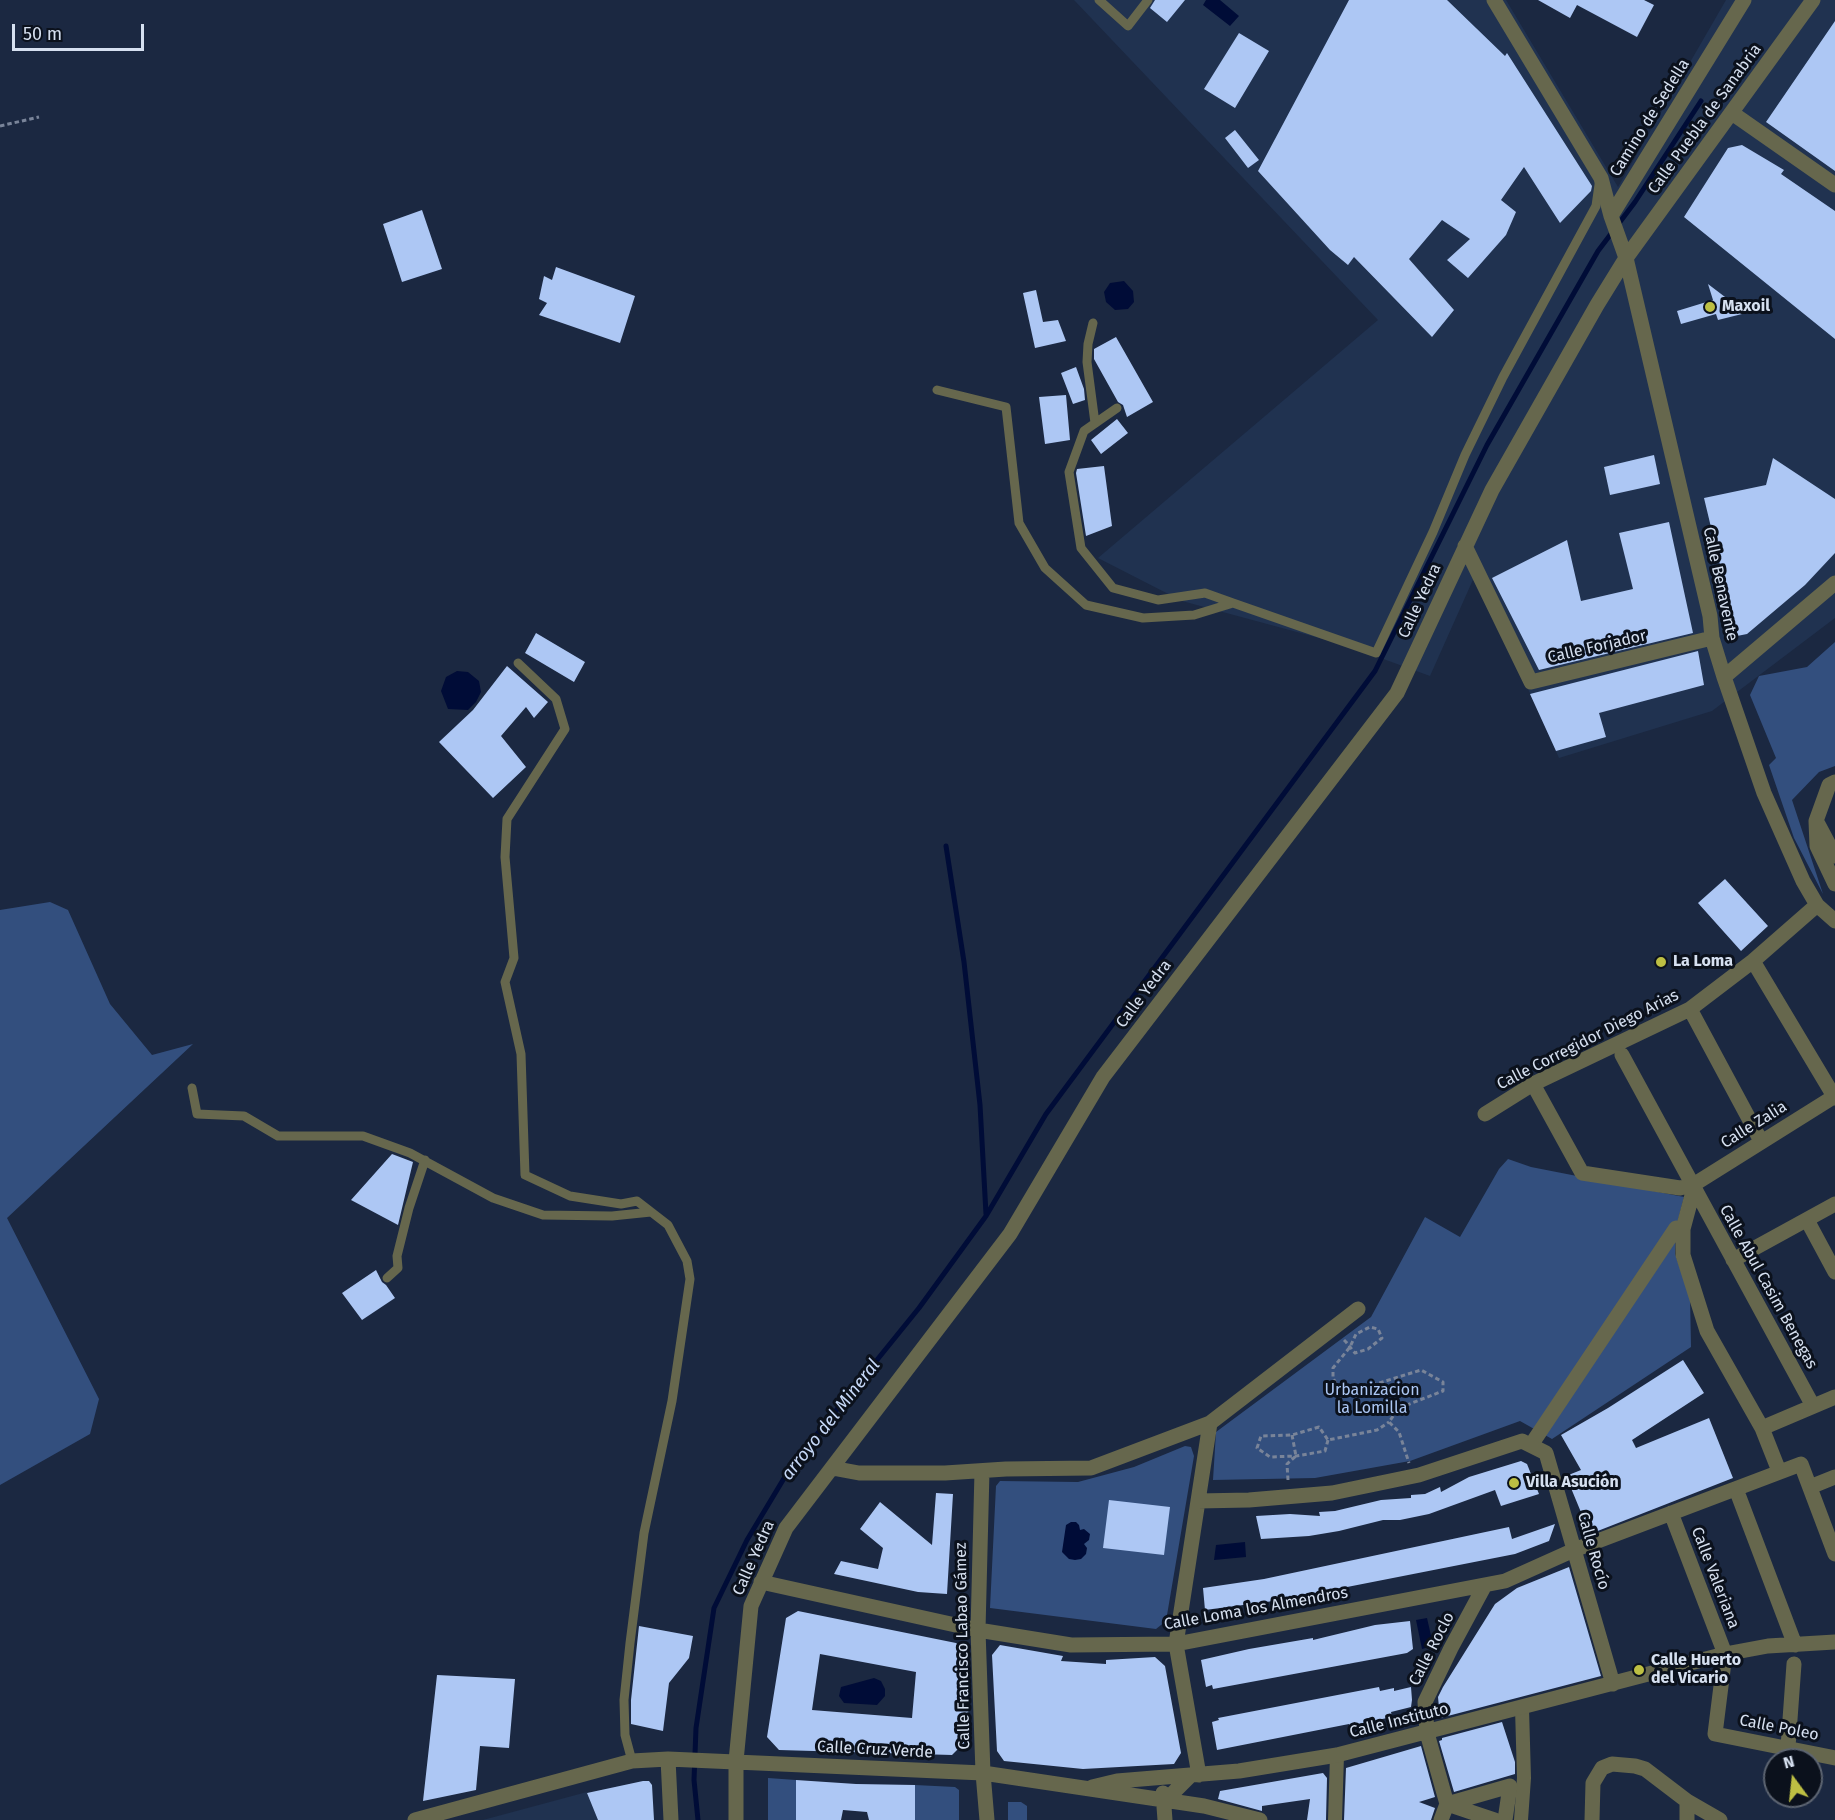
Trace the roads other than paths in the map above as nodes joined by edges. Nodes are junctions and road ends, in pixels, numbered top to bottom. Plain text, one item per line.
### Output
1 (1099, 0) edge
2 (1148, 0) edge
3 (1494, 0) edge
4 (1744, 0) edge
5 (1813, 0) edge
6 (1732, 113) junction
7 (1600, 178) junction
8 (1835, 185) edge
9 (1611, 216) junction
10 (1626, 258) junction
11 (1093, 323) dead end
12 (937, 390) dead end
13 (1116, 408) dead end
14 (1095, 423) junction
15 (1466, 546) junction
16 (1835, 583) edge
17 (1233, 603) junction
18 (1712, 638) junction
19 (518, 663) dead end
20 (1724, 677) junction
21 (1835, 782) edge
22 (1816, 821) junction
23 (1835, 856) edge
24 (1835, 884) edge
25 (1817, 905) junction
26 (1835, 921) edge
27 (1753, 962) junction
28 (1690, 1009) junction
29 (1622, 1055) dead end
30 (1533, 1084) junction
31 (192, 1088) dead end
32 (1835, 1097) edge
33 (1485, 1114) dead end
34 (1761, 1141) junction
35 (425, 1161) junction
36 (1694, 1187) junction
37 (1835, 1204) edge
38 (651, 1212) junction
39 (1807, 1220) junction
40 (1676, 1228) dead end
41 (1733, 1260) junction
42 (1835, 1272) edge
43 (387, 1278) dead end
44 (1358, 1309) dead end
45 (1835, 1397) edge
46 (1813, 1406) junction
47 (1210, 1424) junction
48 (1762, 1428) junction
49 (1527, 1443) junction
50 (832, 1468) junction
51 (982, 1471) junction
52 (1779, 1471) junction
53 (1835, 1477) edge
54 (1809, 1487) junction
55 (1736, 1489) junction
56 (1198, 1501) junction
57 (1671, 1514) junction
58 (1574, 1550) junction
59 (1835, 1554) edge
60 (761, 1582) junction
61 (1485, 1585) junction
62 (978, 1630) junction
63 (1835, 1642) edge
64 (1176, 1644) junction
65 (1795, 1645) junction
66 (1725, 1654) junction
67 (1794, 1664) dead end
68 (1613, 1684) junction
69 (1522, 1708) junction
70 (1427, 1733) junction
71 (1788, 1747) junction
72 (1337, 1755) junction
73 (1835, 1758) edge
74 (668, 1759) junction
75 (632, 1761) junction
76 (736, 1761) junction
77 (983, 1773) junction
78 (1169, 1776) junction
79 (1190, 1780) junction
80 (1083, 1789) junction
81 (1165, 1801) junction
82 (1687, 1801) junction
83 (1190, 1804) junction
84 (1447, 1804) junction
85 (415, 1820) edge
86 (671, 1820) edge
87 (736, 1820) edge
88 (987, 1820) edge
89 (1165, 1820) edge
90 (1260, 1820) edge
91 (1335, 1820) edge
92 (1441, 1820) edge
93 (1496, 1820) edge
94 (1505, 1820) edge
95 (1521, 1820) edge
96 (1592, 1820) edge
97 (1687, 1820) edge
98 (1720, 1820) edge

1 - 2 lane
3 - 7 street
4 - 9 street, Camino de Sedella
5 - 6 street, Calle Puebla de Sanabria
6 - 8 street
6 - 10 street, Calle Puebla de Sanabria
7 - 9 street
7 - 17 lane
9 - 10 street
10 - 15 street, Calle Yedra
10 - 18 street, Calle Benavente
11 - 14 lane
12 - 17 lane
13 - 14 lane
14 - 17 lane
15 - 18 street, Calle Forjador
15 - 50 street, Calle Yedra
16 - 20 street
18 - 20 street, Calle Benavente
19 - 38 lane
20 - 25 street, Calle Benavente
21 - 22 street
22 - 23 street
22 - 24 street
25 - 26 street, Calle Benavente
25 - 27 street, Calle Corregidor Diego Arias
27 - 28 street, Calle Corregidor Diego Arias
27 - 32 street
28 - 30 street, Calle Corregidor Diego Arias
28 - 34 street
29 - 36 street, Calle Abul Casim Benegas
30 - 33 street, Calle Corregidor Diego Arias
30 - 36 street
31 - 35 lane
32 - 34 street, Calle Zalia
34 - 36 street, Calle Zalia
35 - 38 lane
35 - 43 lane
36 - 41 street, Calle Abul Casim Benegas
36 - 48 street
37 - 39 street
38 - 75 lane
39 - 41 street
39 - 42 street
40 - 49 street
41 - 46 street, Calle Abul Casim Benegas
44 - 47 street
45 - 46 street
46 - 48 street
47 - 51 street
47 - 56 street
48 - 52 street
49 - 56 street
49 - 58 street, Calle Rocío
50 - 51 street
50 - 60 street, Calle Yedra
51 - 62 street, Calle Francisco Labao Gámez
52 - 54 street, Calle Loma los Almendros
52 - 55 street, Calle Loma los Almendros
53 - 54 street
54 - 59 street
55 - 57 street, Calle Loma los Almendros
55 - 65 street
56 - 64 street
57 - 58 street, Calle Loma los Almendros
57 - 66 street, Calle Valeriana
58 - 61 street, Calle Loma los Almendros
58 - 68 street, Calle Rocío
60 - 62 street, Calle Loma los Almendros
60 - 76 street, Calle Yedra
61 - 64 street, Calle Loma los Almendros
61 - 70 street, Calle Roclo
62 - 64 street, Calle Loma los Almendros
62 - 77 street, Calle Francisco Labao Gámez
63 - 65 street
64 - 79 street
65 - 66 street
66 - 68 street
66 - 71 street, Calle Poleo
67 - 71 street
68 - 69 street, Calle Instituto
69 - 70 street, Calle Instituto
69 - 95 street
70 - 72 street, Calle Instituto
70 - 84 street, Calle Roclo
71 - 73 street, Calle Poleo
72 - 79 street, Calle Instituto
72 - 91 street
74 - 75 street, Calle Cruz Verde
74 - 76 street, Calle Cruz Verde
74 - 86 street
75 - 85 street, Calle Cruz Verde
76 - 77 street, Calle Cruz Verde
76 - 87 street, Calle Yedra
77 - 80 street, Calle Cruz Verde
77 - 88 street, Calle Francisco Labao Gámez
78 - 79 street, Calle Cruz Verde
78 - 80 street, Calle Cruz Verde
78 - 81 street
79 - 81 street
79 - 83 street
80 - 81 street, Calle Cruz Verde
81 - 83 street, Calle Cruz Verde
81 - 89 street
82 - 96 street
82 - 97 street
82 - 98 street
83 - 90 street, Calle Cruz Verde
84 - 92 street
84 - 93 street
84 - 94 street

